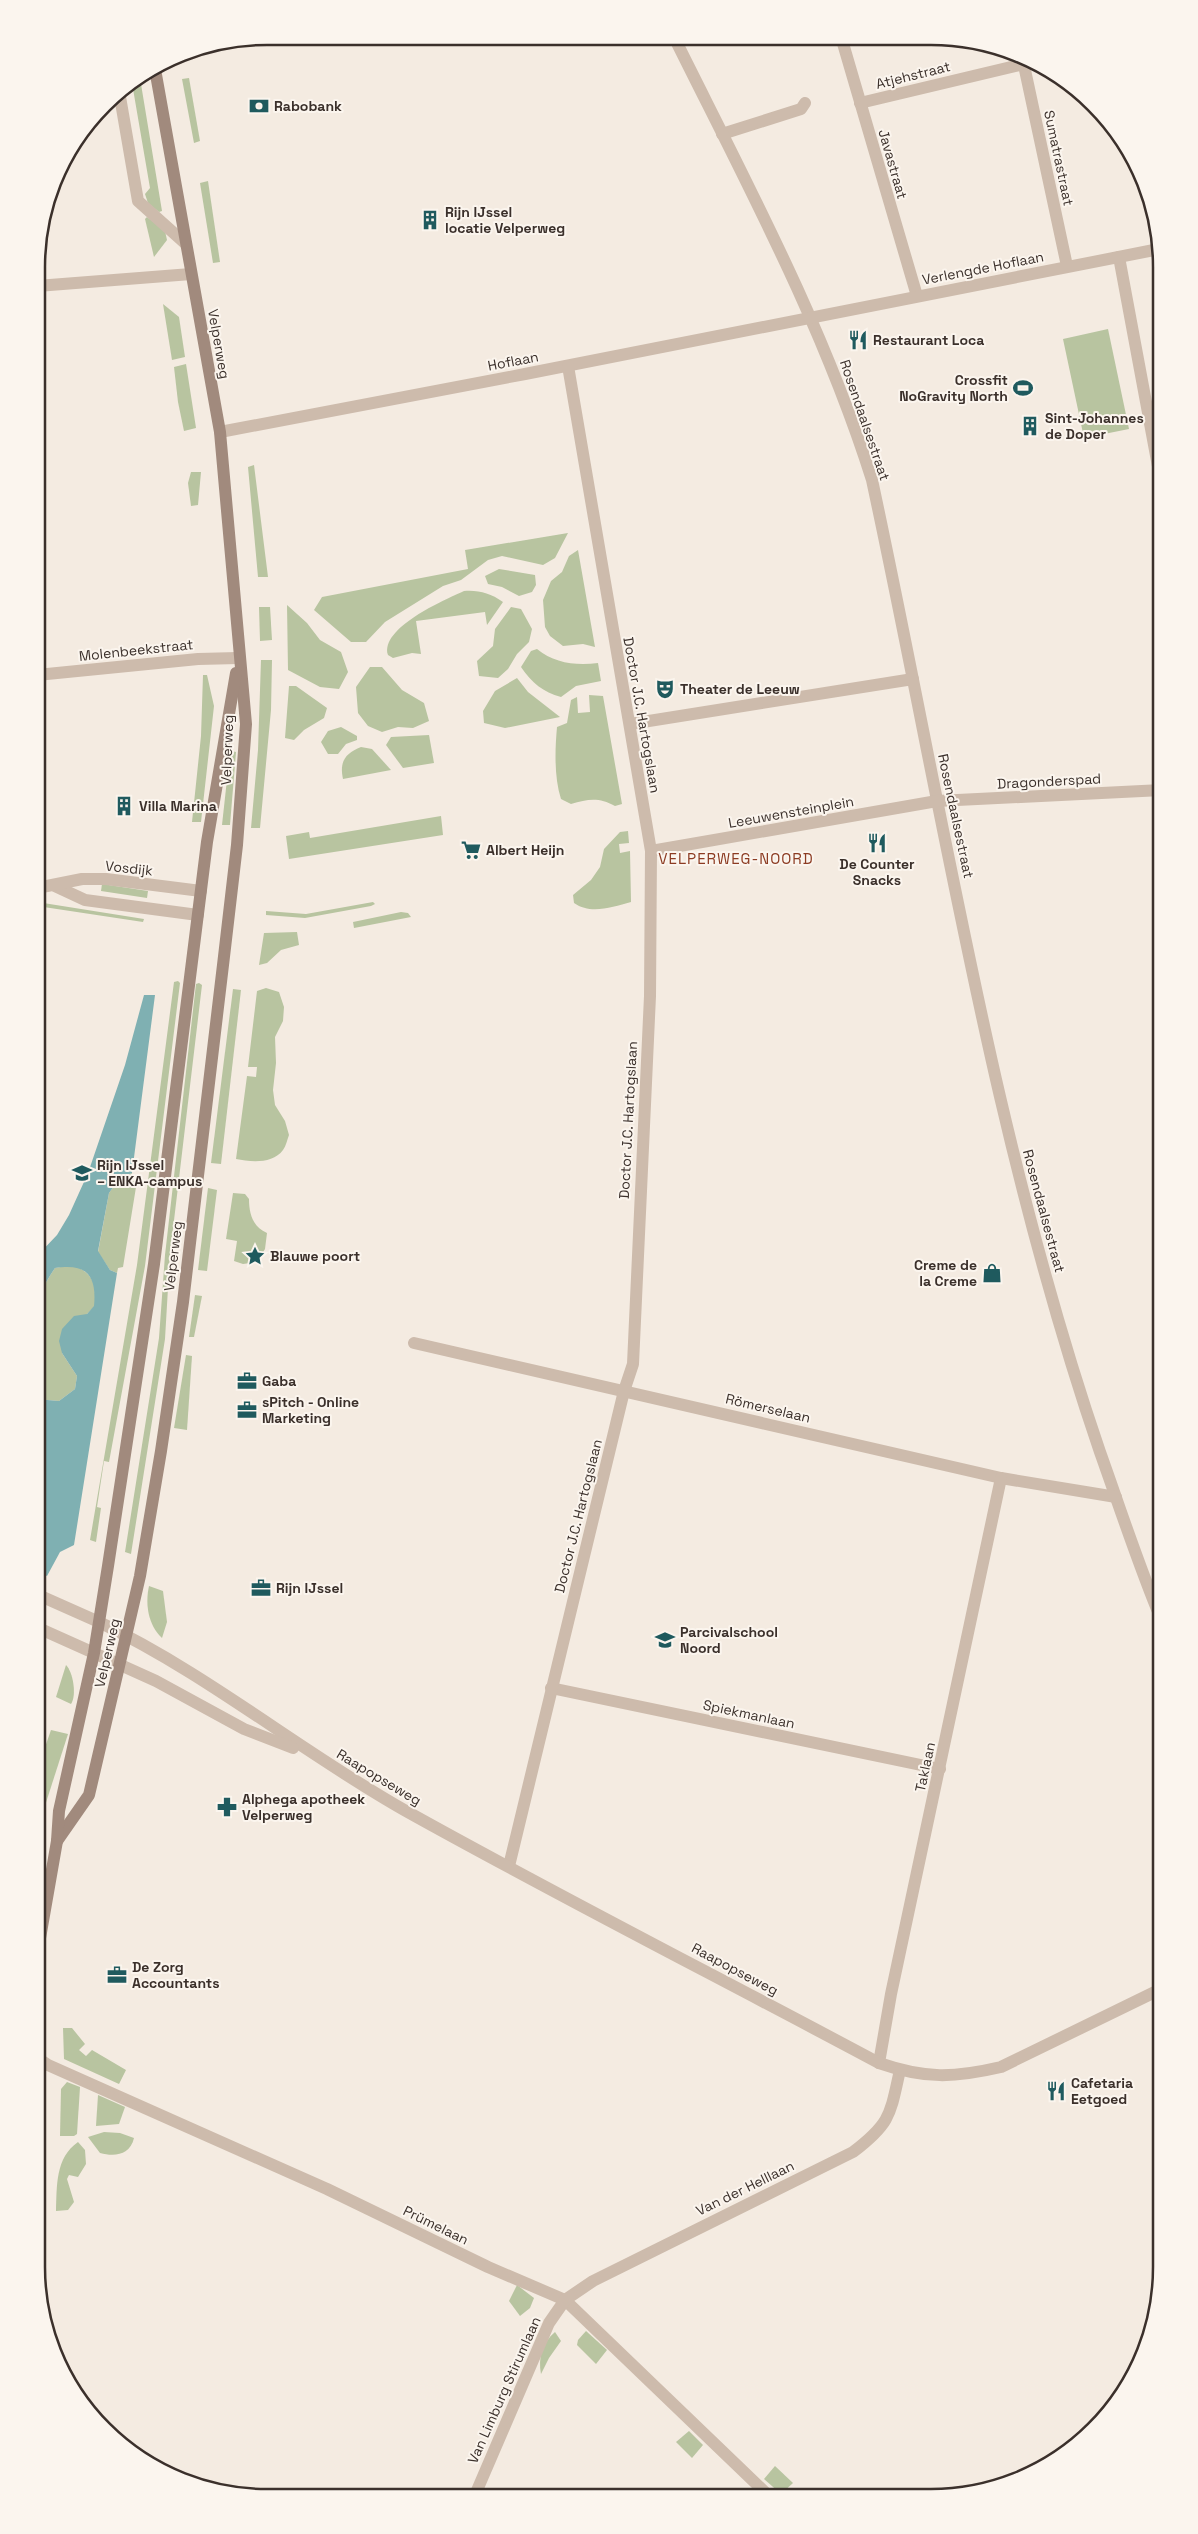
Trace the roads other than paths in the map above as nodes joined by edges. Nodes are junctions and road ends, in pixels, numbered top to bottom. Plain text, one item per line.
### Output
1 (678, 45) edge
2 (843, 45) edge
3 (1017, 62) edge
4 (1027, 67) edge
5 (156, 75) edge
6 (120, 100) edge
7 (860, 103) junction
8 (805, 104) dead end
9 (722, 134) junction
10 (186, 244) junction
11 (1153, 250) edge
12 (1119, 257) junction
13 (1067, 266) junction
14 (191, 274) junction
15 (45, 285) edge
16 (917, 296) junction
17 (812, 318) junction
18 (568, 366) junction
19 (220, 432) junction
20 (1153, 440) edge
21 (238, 658) junction
22 (45, 674) edge
23 (913, 679) junction
24 (630, 724) junction
25 (1153, 790) edge
26 (937, 801) junction
27 (650, 851) junction
28 (55, 886) junction
29 (45, 887) edge
30 (201, 891) junction
31 (198, 915) junction
32 (414, 1343) dead end
33 (624, 1390) junction
34 (1001, 1478) junction
35 (1116, 1497) junction
36 (45, 1598) edge
37 (1153, 1599) edge
38 (99, 1622) junction
39 (45, 1631) edge
40 (126, 1635) junction
41 (94, 1653) junction
42 (120, 1665) junction
43 (552, 1688) junction
44 (312, 1754) junction
45 (940, 1769) junction
46 (57, 1841) junction
47 (509, 1866) junction
48 (45, 1910) edge
49 (1153, 1993) edge
50 (45, 2063) edge
51 (879, 2063) junction
52 (900, 2070) junction
53 (566, 2300) junction
54 (478, 2489) edge
55 (762, 2489) edge

1 - 9 street, Rosendaalsestraat
2 - 7 street, Javastraat
3 - 7 street, Atjehstraat
4 - 13 street, Sumatrastraat
5 - 10 main road, Velperweg
6 - 10 street
7 - 16 street, Javastraat
8 - 9 street
9 - 17 street, Rosendaalsestraat
10 - 14 main road, Velperweg
11 - 12 street, Verlengde Hoflaan
12 - 13 street, Verlengde Hoflaan
12 - 20 street
13 - 16 street, Verlengde Hoflaan
14 - 15 street
14 - 19 main road, Velperweg
16 - 17 street, Verlengde Hoflaan
17 - 18 street, Hoflaan
17 - 23 street, Rosendaalsestraat
18 - 19 street, Hoflaan
18 - 24 street, Doctor J.C. Hartogslaan
19 - 21 main road, Velperweg
21 - 22 street, Molenbeekstraat
21 - 30 main road, Velperweg
21 - 40 main road, Velperweg
23 - 24 street
23 - 26 street, Rosendaalsestraat
24 - 27 street, Doctor J.C. Hartogslaan
25 - 26 street, Dragonderspad
26 - 27 street, Leeuwensteinplein
26 - 35 street, Rosendaalsestraat
27 - 33 street, Doctor J.C. Hartogslaan
28 - 29 street, Vosdijk
28 - 30 street, Vosdijk
28 - 31 street
30 - 31 main road, Velperweg
31 - 38 main road, Velperweg
32 - 33 street, Römerselaan
33 - 34 street, Römerselaan
33 - 43 street, Doctor J.C. Hartogslaan
34 - 35 street, Römerselaan
34 - 45 street, Taklaan
35 - 37 street, Rosendaalsestraat
36 - 38 street, Raapopseweg
38 - 40 street, Raapopseweg
38 - 41 main road, Velperweg
39 - 41 street, Raapopseweg
40 - 42 main road, Velperweg
40 - 44 street, Raapopseweg
41 - 42 street, Raapopseweg
41 - 46 main road, Velperweg
42 - 44 street, Raapopseweg
42 - 46 main road, Velperweg
43 - 45 street, Spiekmanlaan
43 - 47 street, Doctor J.C. Hartogslaan
44 - 47 street, Raapopseweg
45 - 51 street, Taklaan
46 - 48 main road, Velperweg
47 - 51 street, Raapopseweg
49 - 52 street, Raapopseweg
50 - 53 street, Prümelaan
51 - 52 street, Raapopseweg
52 - 53 street, Van der Helllaan
53 - 54 street, Van Limburg Stirumlaan
53 - 55 street, Prümelaan

